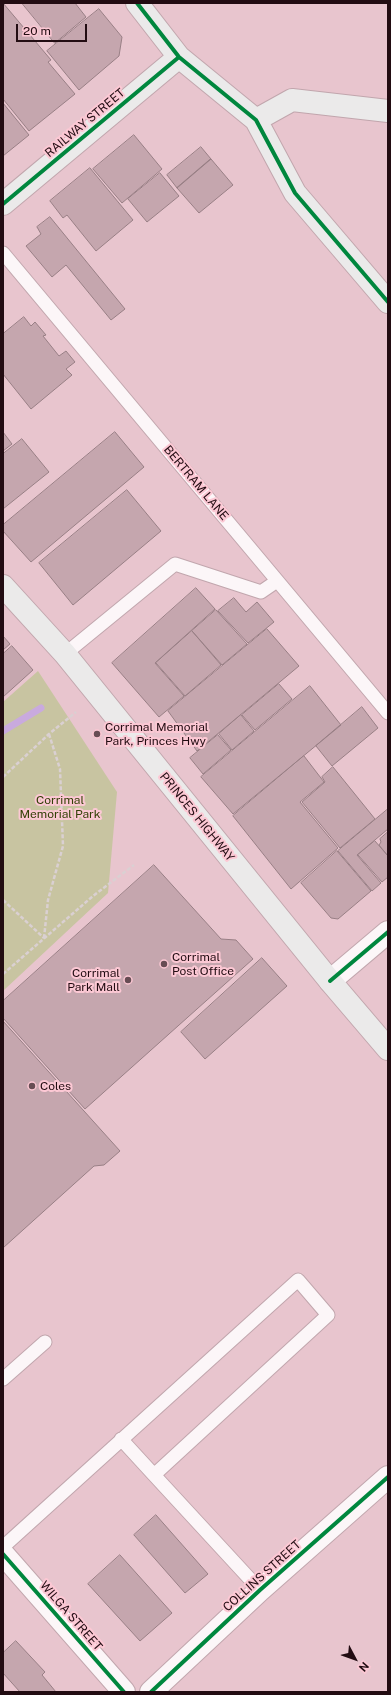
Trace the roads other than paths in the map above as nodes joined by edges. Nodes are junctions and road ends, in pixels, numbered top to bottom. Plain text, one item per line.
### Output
1 (137, 3) edge
2 (179, 57) junction
3 (388, 111) edge
4 (256, 120) junction
5 (3, 204) edge
6 (3, 253) edge
7 (388, 302) edge
8 (277, 581) junction
9 (3, 586) edge
10 (65, 654) junction
11 (388, 713) edge
12 (388, 932) edge
13 (330, 981) junction
14 (388, 1049) edge
15 (45, 1342) dead end
16 (3, 1379) edge
17 (121, 1439) junction
18 (154, 1475) junction
19 (388, 1477) edge
20 (3, 1547) edge
21 (3, 1554) edge
22 (260, 1590) junction
23 (124, 1692) edge
24 (151, 1692) edge

1 - 2 street
2 - 4 street
2 - 5 street, RAILWAY STREET
3 - 4 street
4 - 7 street
6 - 8 lane, BERTRAM LANE
8 - 10 lane
8 - 11 lane, BERTRAM LANE
9 - 10 street, PRINCES HIGHWAY
10 - 13 street, PRINCES HIGHWAY
12 - 13 street
13 - 14 street, PRINCES HIGHWAY
15 - 16 lane
17 - 18 lane
17 - 18 lane
17 - 20 lane
18 - 22 lane
19 - 22 street, COLLINS STREET
21 - 23 street, WILGA STREET
22 - 24 street, COLLINS STREET

